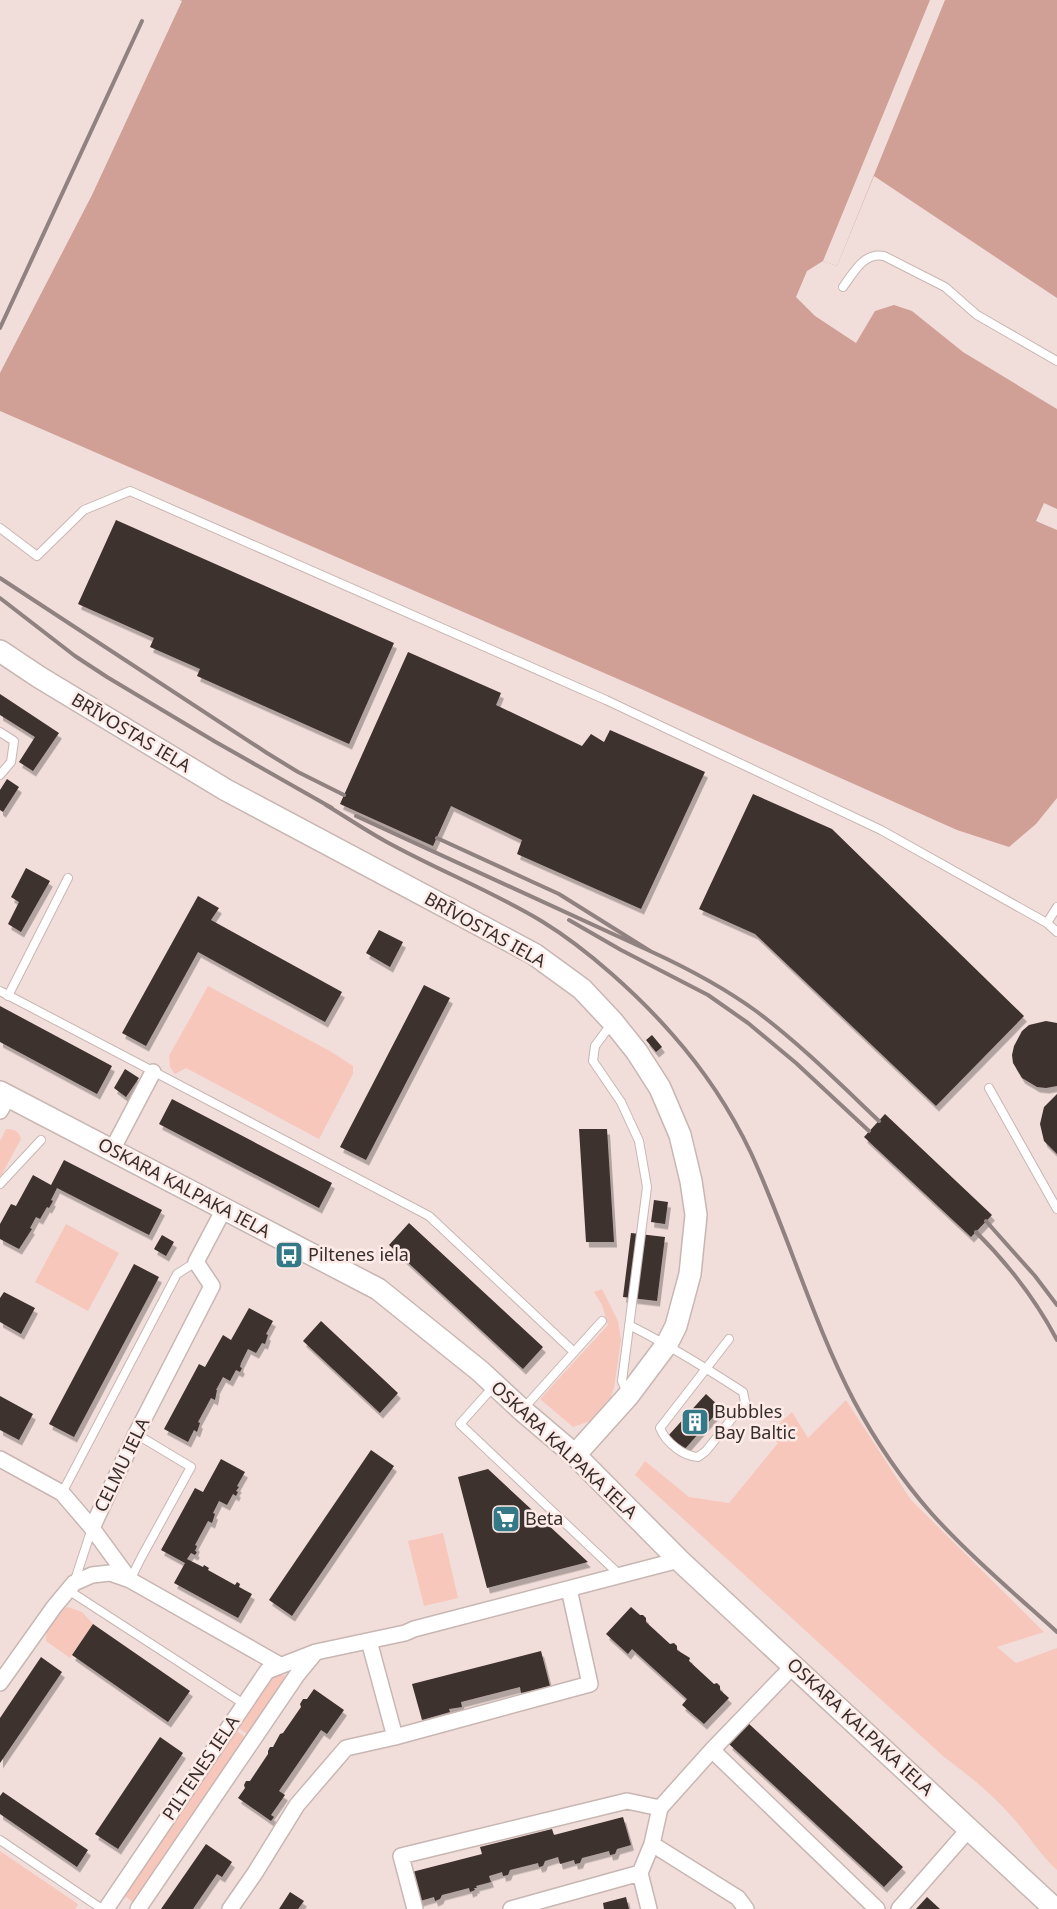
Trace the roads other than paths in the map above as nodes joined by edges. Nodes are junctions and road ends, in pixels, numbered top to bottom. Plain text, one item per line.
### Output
1 (843, 287) dead end
2 (1057, 361) edge
3 (0, 528) edge
4 (0, 651) edge
5 (0, 732) edge
6 (0, 775) edge
7 (68, 878) dead end
8 (1057, 907) edge
9 (1047, 923) junction
10 (1057, 932) edge
11 (0, 991) edge
12 (8, 996) junction
13 (613, 1022) junction
14 (153, 1072) junction
15 (989, 1088) dead end
16 (3, 1100) edge
17 (41, 1140) dead end
18 (112, 1150) junction
19 (0, 1184) edge
20 (224, 1209) junction
21 (1057, 1209) edge
22 (196, 1262) junction
23 (602, 1321) dead end
24 (630, 1325) junction
25 (729, 1339) dead end
26 (667, 1344) junction
27 (574, 1352) junction
28 (706, 1368) junction
29 (494, 1385) junction
30 (628, 1396) junction
31 (522, 1410) junction
32 (136, 1434) junction
33 (575, 1455) junction
34 (0, 1459) edge
35 (62, 1493) junction
36 (92, 1528) junction
37 (679, 1560) junction
38 (622, 1576) junction
39 (130, 1580) junction
40 (71, 1586) junction
41 (569, 1589) junction
42 (369, 1641) junction
43 (316, 1652) junction
44 (280, 1665) junction
45 (794, 1665) junction
46 (0, 1683) edge
47 (244, 1704) junction
48 (395, 1737) junction
49 (712, 1750) junction
50 (660, 1808) junction
51 (969, 1829) junction
52 (0, 1840) edge
53 (652, 1844) junction
54 (640, 1873) junction
55 (102, 1909) edge
56 (106, 1909) edge
57 (138, 1909) edge
58 (230, 1909) edge
59 (415, 1909) edge
60 (511, 1909) edge
61 (649, 1909) edge
62 (746, 1909) edge
63 (877, 1909) edge
64 (900, 1909) edge
65 (1055, 1909) edge

1 - 2 lane
3 - 9 lane
4 - 13 main road, BRĪVOSTAS IELA
5 - 6 lane
7 - 12 lane
8 - 9 lane
9 - 10 lane
11 - 12 lane
12 - 14 lane
13 - 24 lane
13 - 26 main road, BRĪVOSTAS IELA
14 - 18 street
14 - 27 lane
15 - 21 lane
16 - 18 main road, OSKARA KALPAKA IELA
17 - 19 lane
18 - 20 main road, OSKARA KALPAKA IELA
20 - 22 street
20 - 29 main road, OSKARA KALPAKA IELA
22 - 32 street, CELMU IELA
22 - 35 lane
23 - 27 lane
24 - 26 lane
24 - 30 lane
25 - 28 lane
26 - 28 lane
26 - 30 main road, BRĪVOSTAS IELA
27 - 31 lane
28 - 28 lane
29 - 31 main road, OSKARA KALPAKA IELA
29 - 38 lane
30 - 33 main road, BRĪVOSTAS IELA
31 - 33 main road, OSKARA KALPAKA IELA
32 - 36 street, CELMU IELA
32 - 39 lane
33 - 37 main road, OSKARA KALPAKA IELA
34 - 35 street
35 - 36 street
36 - 39 street, CELMU IELA
36 - 40 lane
37 - 38 street, PILTENES IELA
37 - 45 main road, OSKARA KALPAKA IELA
38 - 41 street, PILTENES IELA
39 - 40 street
39 - 44 street
40 - 46 street
40 - 47 lane
41 - 42 street, PILTENES IELA
41 - 48 street
42 - 43 street, PILTENES IELA
42 - 48 street
43 - 44 street, PILTENES IELA
43 - 57 street, PILTENES IELA
44 - 47 street, PILTENES IELA
45 - 49 street
45 - 51 main road, OSKARA KALPAKA IELA
47 - 56 street, PILTENES IELA
48 - 58 street
49 - 50 street
49 - 63 street
50 - 53 street
50 - 59 street
51 - 64 street
51 - 65 main road, OSKARA KALPAKA IELA
52 - 55 lane
53 - 54 street
53 - 62 street
54 - 60 street
54 - 61 street

